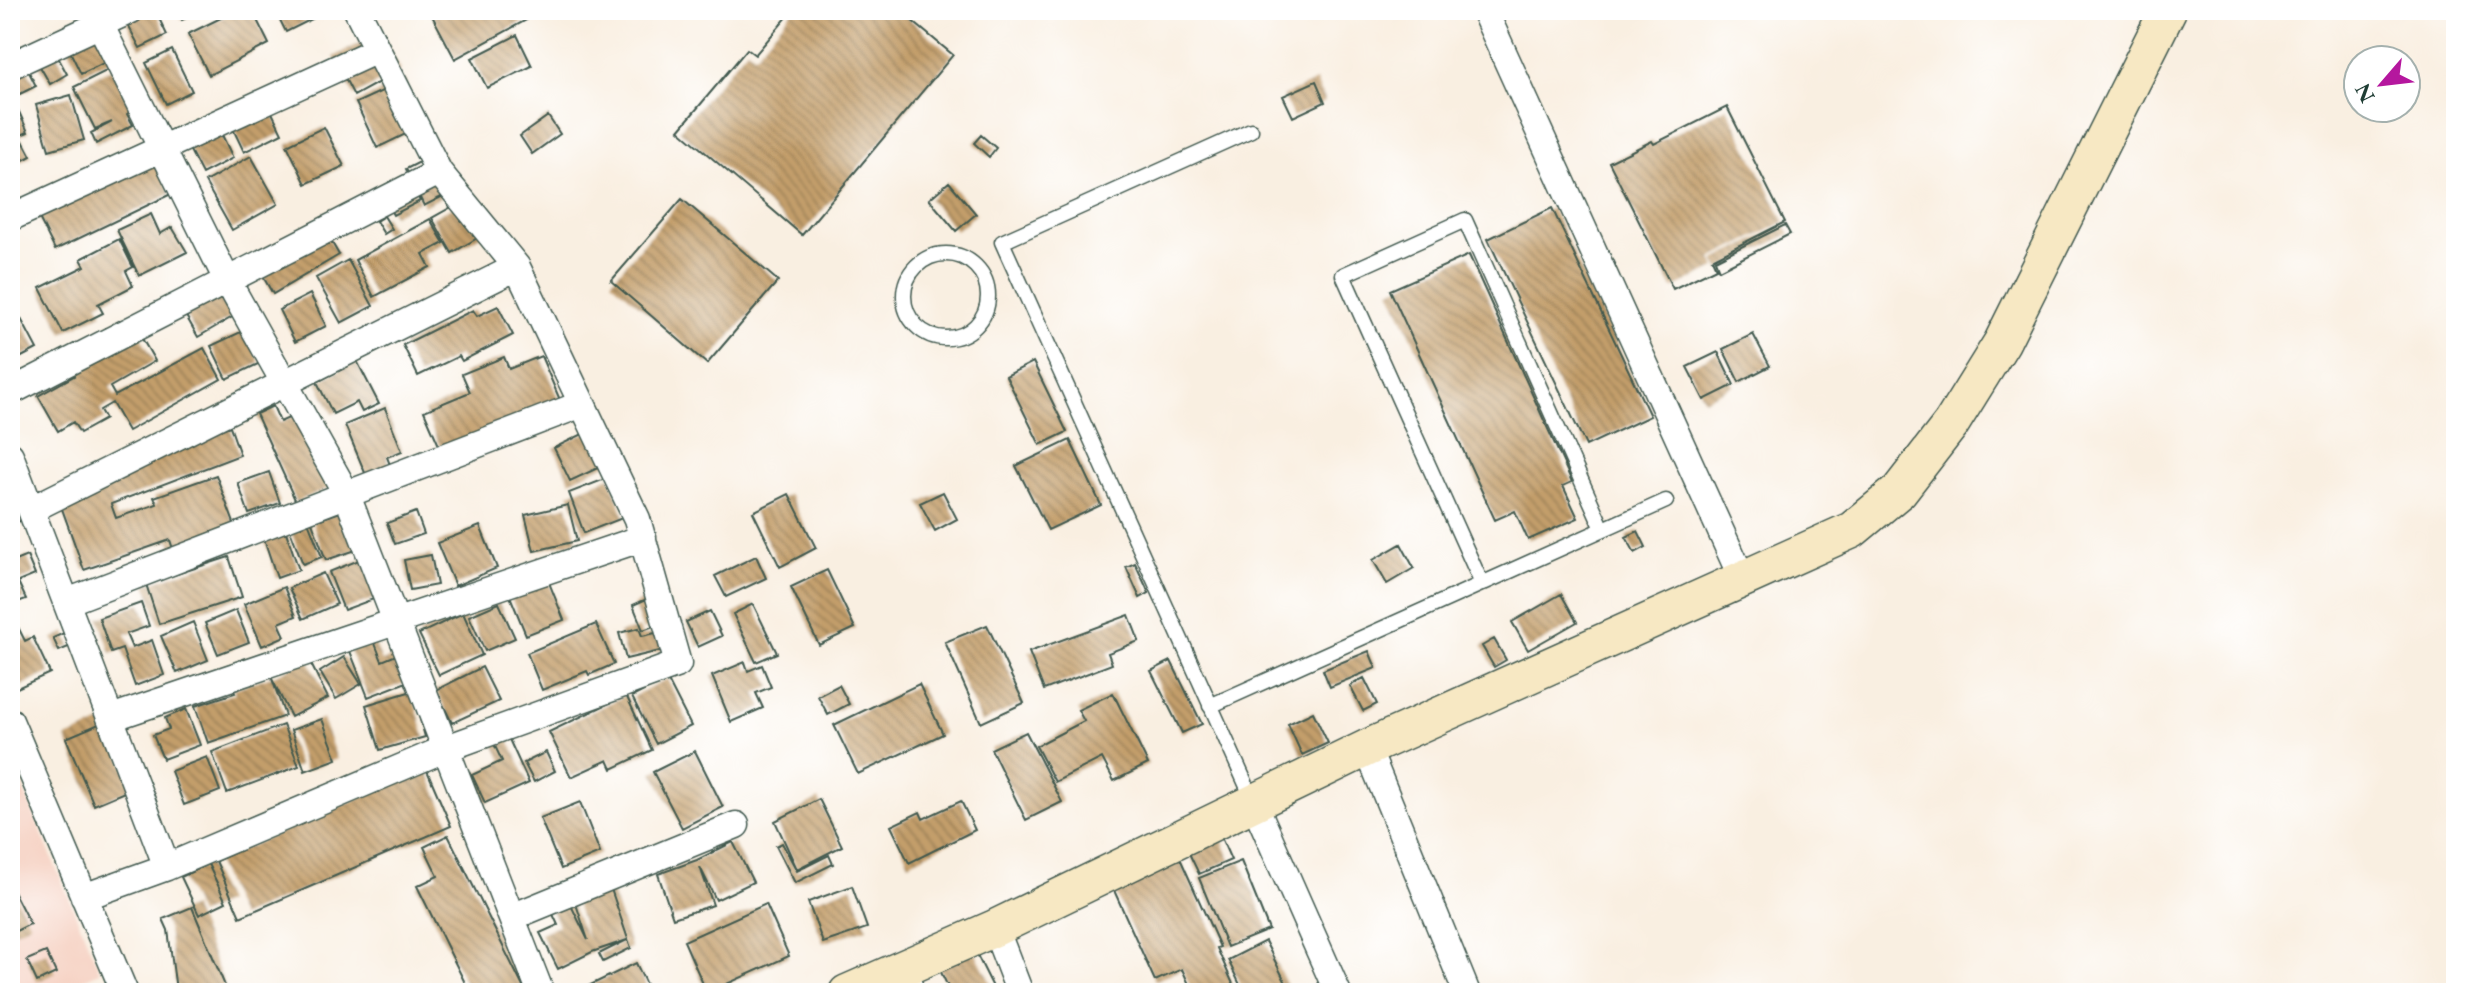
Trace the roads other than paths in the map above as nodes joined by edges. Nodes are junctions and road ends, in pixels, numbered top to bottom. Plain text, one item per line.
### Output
1 (131, 10) edge
2 (357, 10) edge
3 (1484, 10) edge
4 (2168, 10) edge
5 (96, 18) edge
6 (377, 50) junction
7 (10, 66) edge
8 (1251, 130) dead end
9 (160, 148) junction
10 (439, 172) junction
11 (10, 218) edge
12 (1012, 265) junction
13 (517, 267) junction
14 (984, 275) junction
15 (228, 282) junction
16 (285, 383) junction
17 (10, 392) edge
18 (582, 404) junction
19 (10, 455) edge
20 (346, 493) junction
21 (1666, 501) dead end
22 (32, 509) junction
23 (1603, 529) junction
24 (643, 538) junction
25 (1742, 578) junction
26 (1482, 584) junction
27 (67, 602) junction
28 (396, 620) junction
29 (1210, 706) junction
30 (111, 718) junction
31 (10, 721) edge
32 (447, 748) junction
33 (1367, 748) junction
34 (1254, 803) junction
35 (736, 825) dead end
36 (167, 867) junction
37 (84, 897) junction
38 (512, 917) junction
39 (995, 928) junction
40 (907, 981) edge
41 (125, 993) edge
42 (541, 993) edge
43 (847, 993) edge
44 (1020, 993) edge
45 (1338, 993) edge
46 (1467, 993) edge

1 - 5 street
2 - 6 street
3 - 25 street
4 - 25 street
5 - 7 street
5 - 9 street
6 - 9 street
6 - 10 street
8 - 12 lane
9 - 11 street
9 - 15 street
10 - 13 street
10 - 15 street
12 - 14 lane
12 - 29 lane
13 - 16 street
13 - 18 street
14 - 14 lane
15 - 16 street
15 - 17 street
16 - 20 street
16 - 22 street
18 - 20 street
18 - 24 street
19 - 22 street
20 - 27 street
20 - 28 street
21 - 23 lane
22 - 27 street
23 - 26 lane
23 - 26 lane
24 - 28 street
24 - 32 street
25 - 33 street
26 - 29 lane
27 - 30 street
28 - 30 street
28 - 32 street
29 - 34 lane
30 - 36 street
31 - 37 street
32 - 36 street
32 - 38 street
33 - 34 street
33 - 46 street
34 - 39 street
34 - 45 street
35 - 38 street
36 - 37 street
37 - 41 street
38 - 42 street
39 - 40 street
39 - 44 street
40 - 43 street

